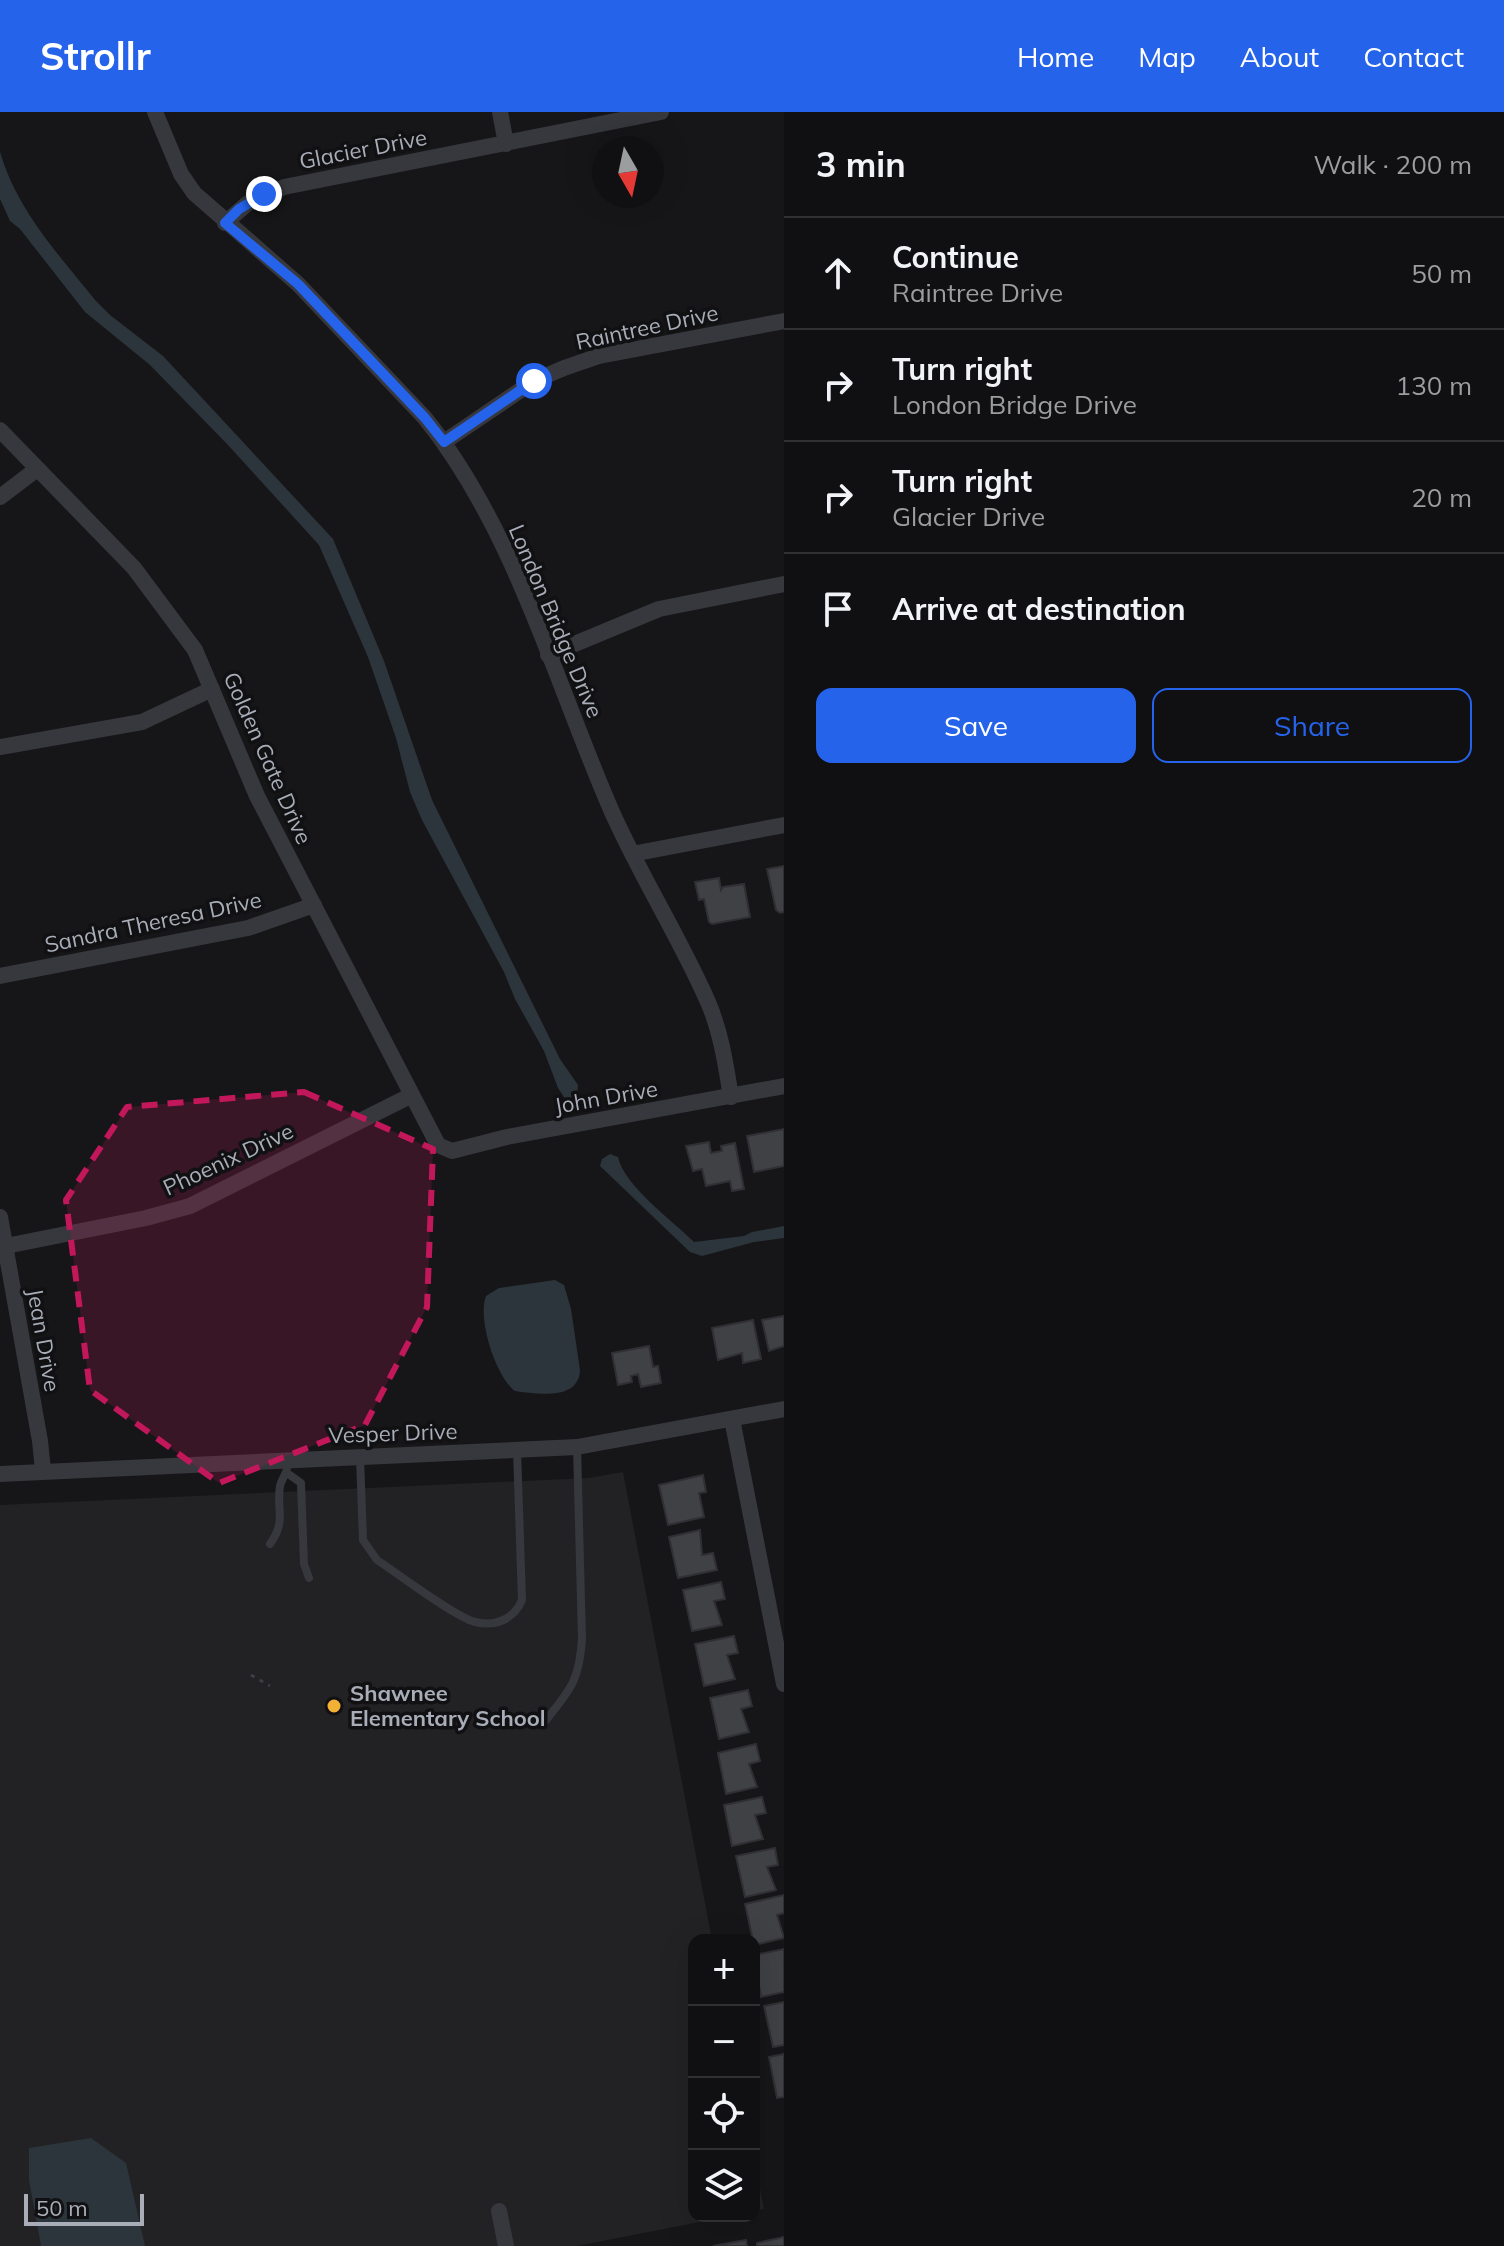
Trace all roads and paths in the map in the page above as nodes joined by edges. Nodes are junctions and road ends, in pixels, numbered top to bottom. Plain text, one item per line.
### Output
1 (155, 112) edge
2 (500, 112) edge
3 (661, 112) edge
4 (506, 144) junction
5 (225, 223) junction
6 (784, 321) edge
7 (0, 430) edge
8 (444, 442) junction
9 (37, 469) junction
10 (0, 497) edge
11 (784, 584) edge
12 (548, 655) junction
13 (212, 689) junction
14 (0, 747) edge
15 (784, 825) edge
16 (632, 854) junction
17 (314, 905) junction
18 (0, 976) edge
19 (784, 1086) edge
20 (412, 1095) junction
21 (731, 1097) junction
22 (438, 1145) joint
23 (0, 1217) edge
24 (6, 1246) junction
25 (784, 1409) edge
26 (732, 1419) junction
27 (577, 1447) junction
28 (517, 1450) junction
29 (360, 1456) junction
30 (287, 1466) junction
31 (43, 1470) junction
32 (0, 1474) edge
33 (270, 1544) dead end
34 (309, 1578) dead end
35 (780, 1642) edge
36 (251, 1675) dead end
37 (784, 1684) edge
38 (270, 1686) dead end
39 (543, 1724) dead end
40 (499, 2211) dead end
41 (506, 2246) edge

1 - 5 street, London Bridge Drive
2 - 4 street
3 - 4 street, Glacier Drive
4 - 5 street, Glacier Drive
5 - 8 street, London Bridge Drive
6 - 8 street, Raintree Drive
7 - 9 street, Golden Gate Drive
8 - 12 street, London Bridge Drive
9 - 10 street
9 - 13 street, Golden Gate Drive
11 - 12 street
12 - 16 street, London Bridge Drive
13 - 14 street
13 - 17 street, Golden Gate Drive
15 - 16 street
16 - 21 street, London Bridge Drive
17 - 18 street, Sandra Theresa Drive
17 - 20 street, Golden Gate Drive
19 - 21 street, John Drive
20 - 22 street, Golden Gate Drive
20 - 24 street, Phoenix Drive
21 - 22 street, John Drive
23 - 24 street, Jean Drive
24 - 31 street, Jean Drive
25 - 26 street, Vesper Drive
26 - 27 street, Vesper Drive
26 - 35 street
27 - 28 street, Vesper Drive
27 - 39 lane
28 - 29 street, Vesper Drive
28 - 29 lane
29 - 30 street, Vesper Drive
30 - 31 street, Vesper Drive
30 - 33 lane
30 - 34 lane
31 - 32 street, Vesper Drive
35 - 37 street
36 - 38 path
40 - 41 street

